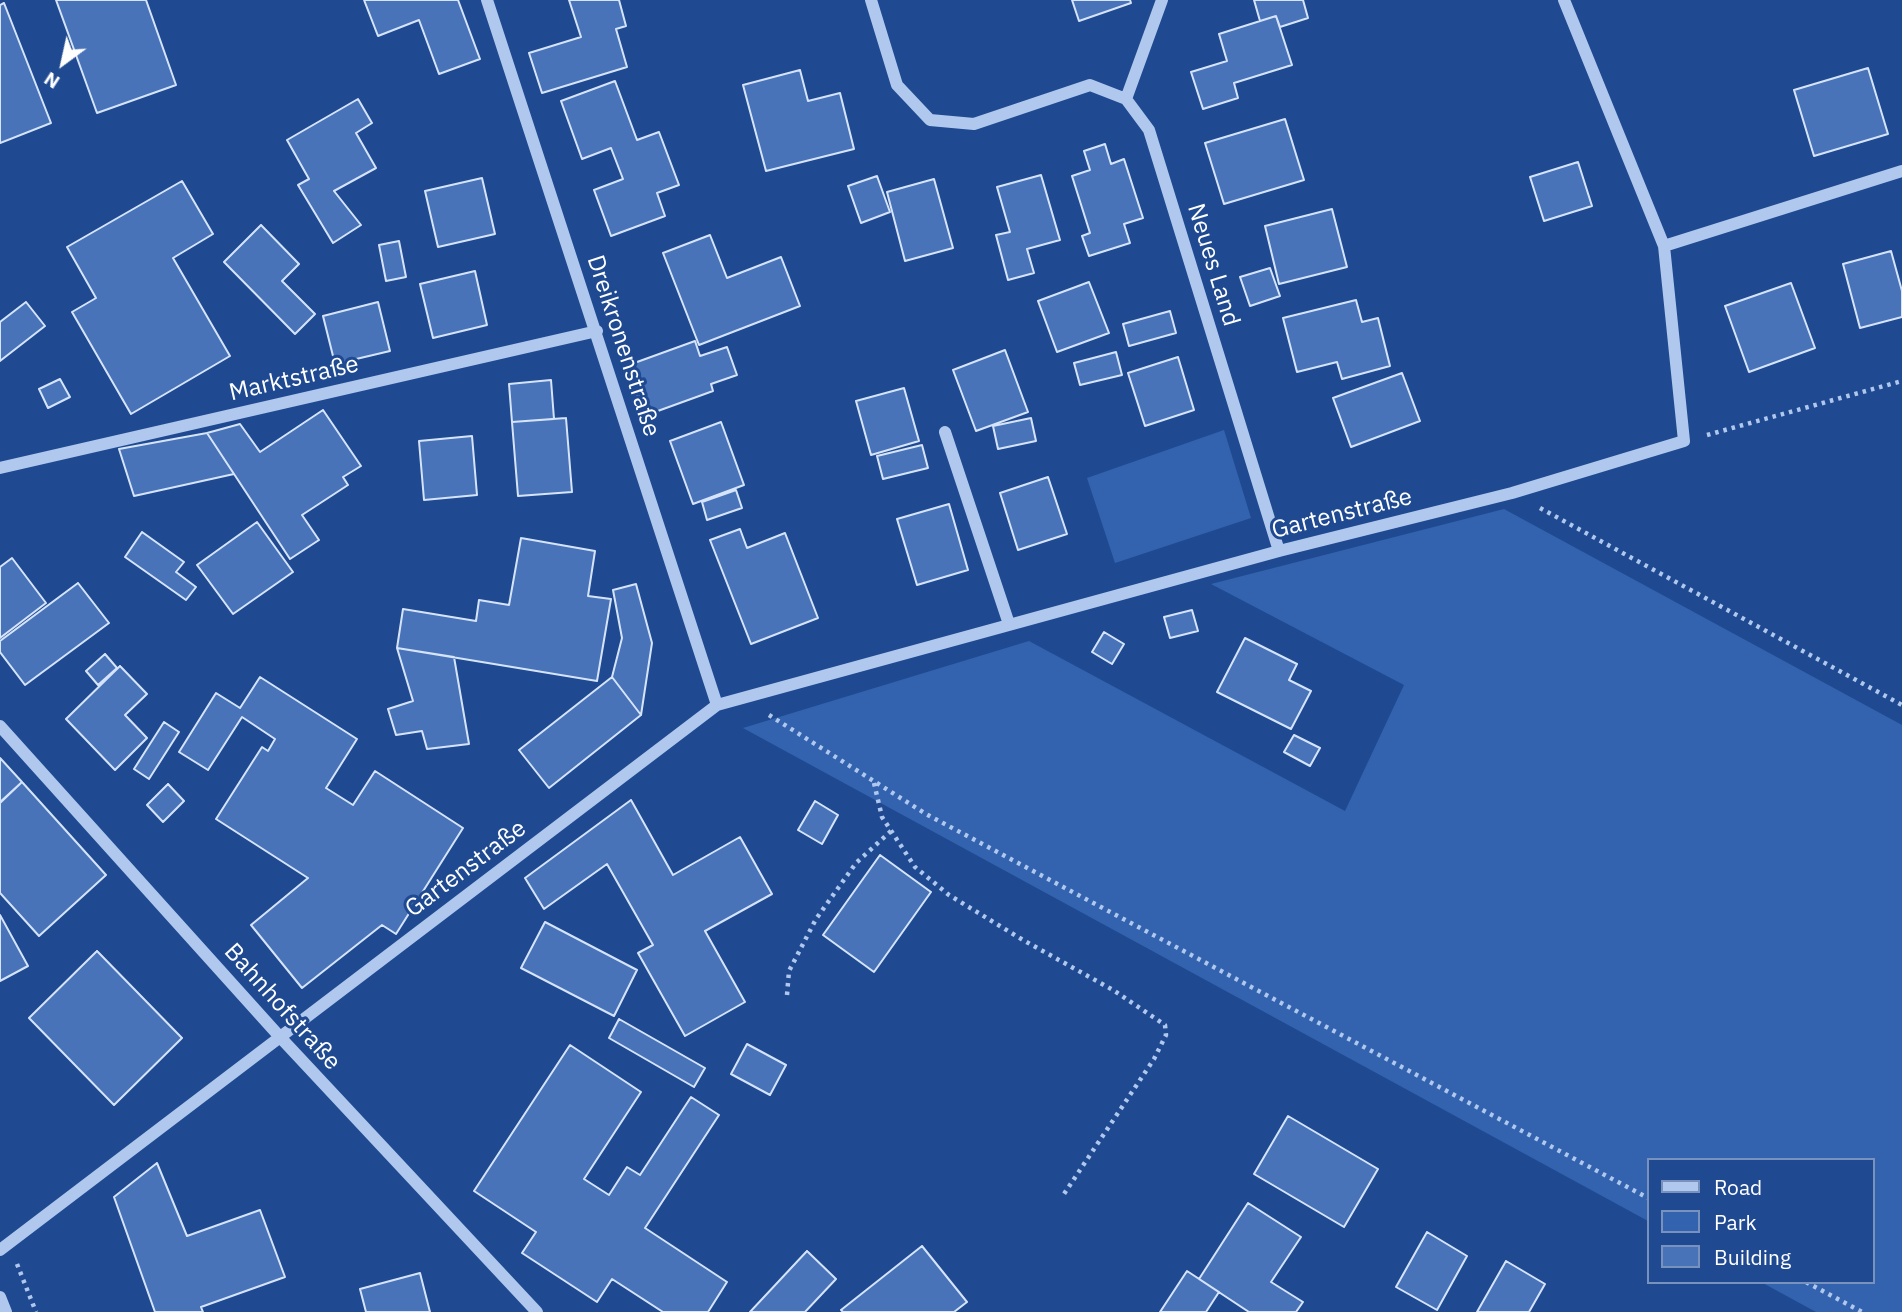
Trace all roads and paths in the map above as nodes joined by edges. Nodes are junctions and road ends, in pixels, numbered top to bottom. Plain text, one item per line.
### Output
1 (487, 0) edge
2 (870, 0) edge
3 (1162, 0) edge
4 (1564, 0) edge
5 (1126, 99) junction
6 (1902, 171) edge
7 (1664, 246) junction
8 (597, 331) junction
9 (1902, 381) edge
10 (945, 432) dead end
11 (1685, 441) junction
12 (0, 468) edge
13 (1512, 493) junction
14 (1279, 551) junction
15 (1009, 624) junction
16 (717, 705) junction
17 (1902, 705) edge
18 (762, 714) dead end
19 (0, 726) edge
20 (874, 782) junction
21 (891, 831) junction
22 (787, 995) dead end
23 (280, 1037) junction
24 (1064, 1194) dead end
25 (1646, 1197) edge
26 (0, 1250) edge
27 (1810, 1284) edge
28 (0, 1297) edge
29 (6, 1312) edge
30 (537, 1312) edge
31 (1862, 1312) edge

1 - 8 street, Dreikronenstraße
2 - 5 street
3 - 5 street
4 - 7 street
5 - 14 street, Neues Land
6 - 7 street
7 - 11 street
8 - 12 street, Marktstraße
8 - 16 street, Dreikronenstraße
9 - 11 path
10 - 15 street
11 - 13 street, Gartenstraße
13 - 14 street, Gartenstraße
13 - 17 path
14 - 15 street, Gartenstraße
15 - 16 street, Gartenstraße
16 - 23 street, Gartenstraße
18 - 20 path
19 - 23 street, Bahnhofstraße
20 - 21 path
20 - 25 path
21 - 22 path
21 - 24 path
23 - 26 street, Gartenstraße
23 - 30 street, Bahnhofstraße
27 - 31 path
28 - 29 street

